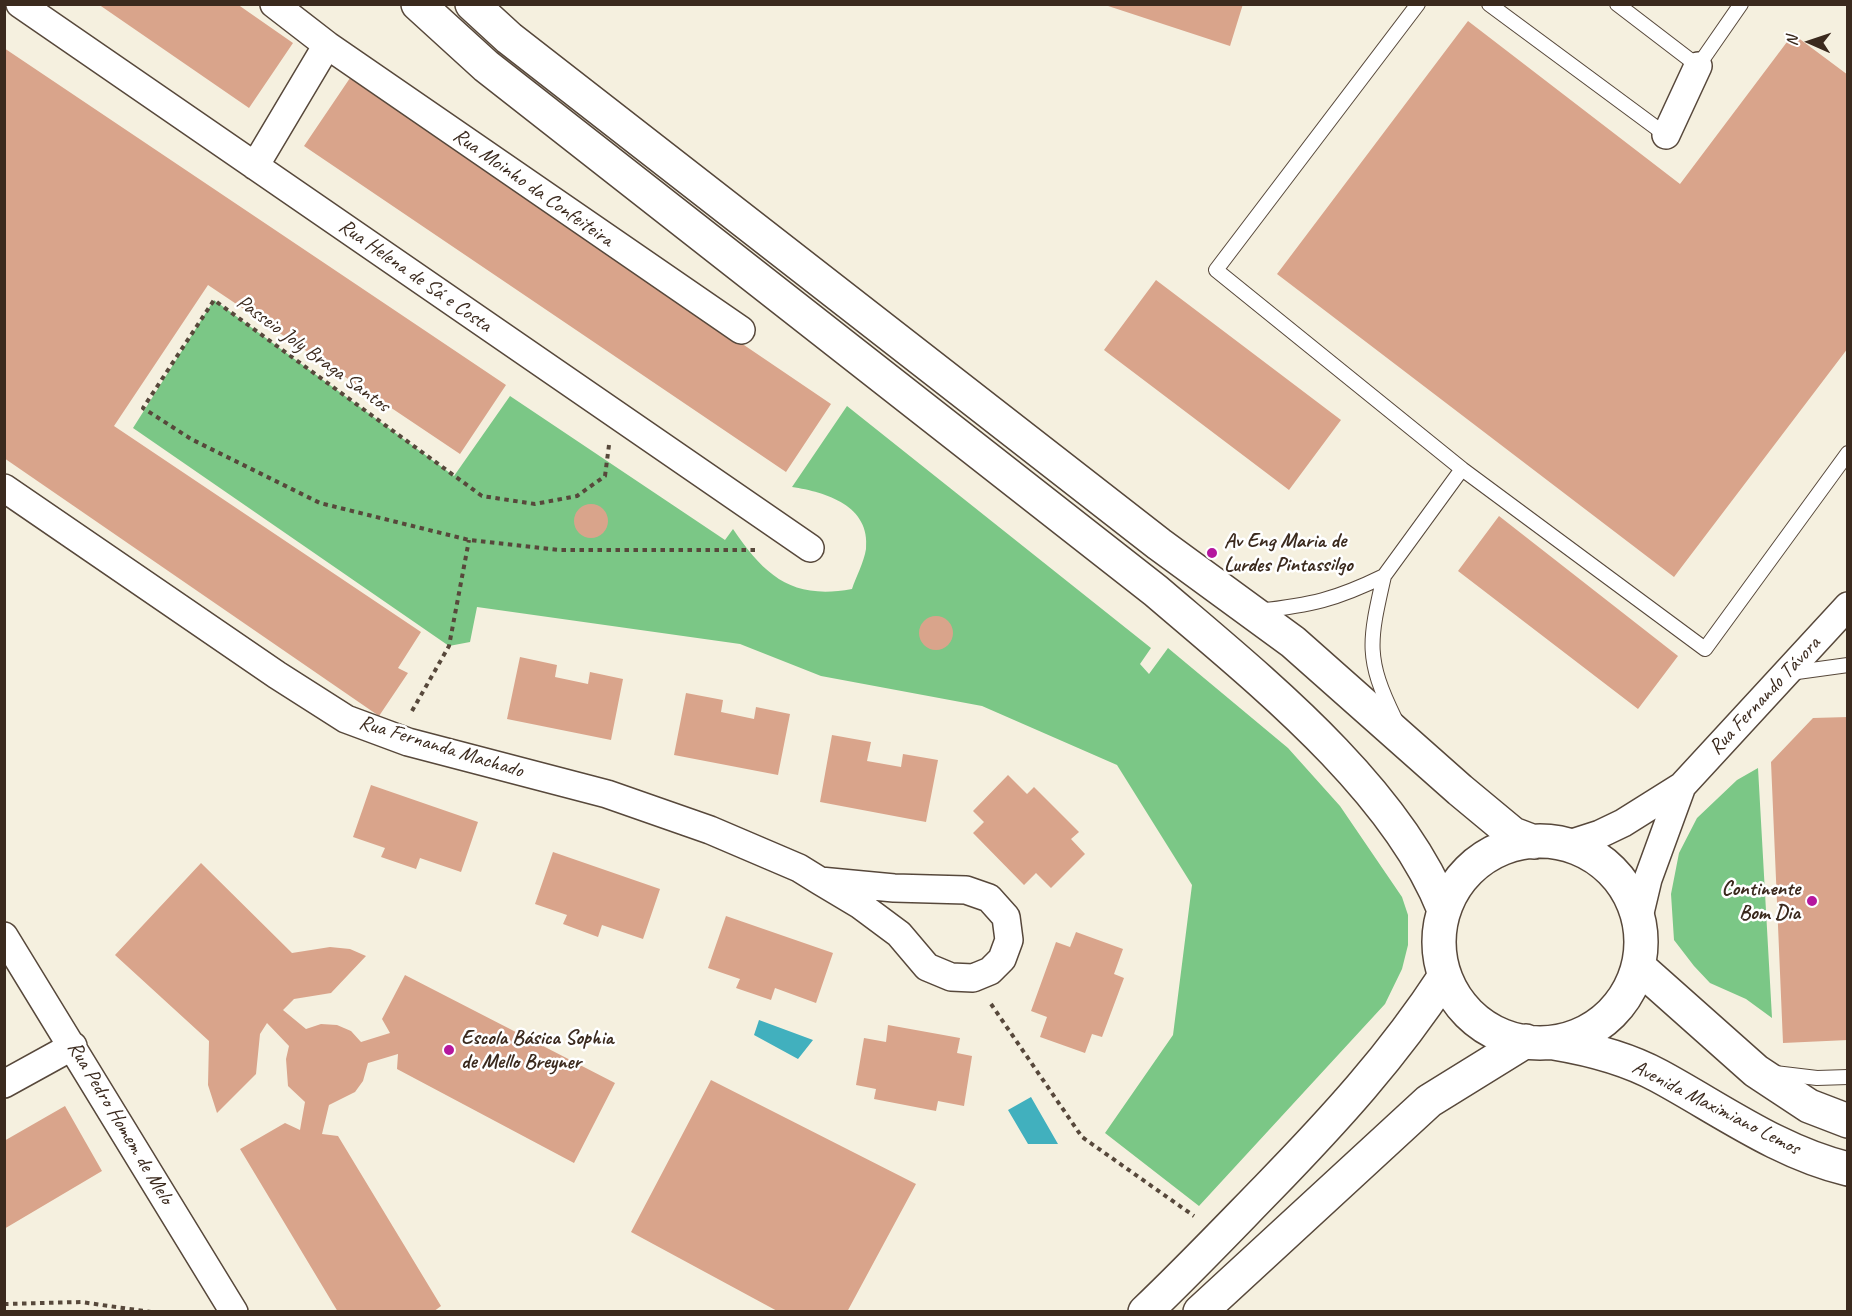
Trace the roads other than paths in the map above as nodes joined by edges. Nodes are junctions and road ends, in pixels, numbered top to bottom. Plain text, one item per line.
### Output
1 (20, 4) edge
2 (274, 4) edge
3 (418, 4) edge
4 (472, 4) edge
5 (1418, 4) edge
6 (1489, 4) edge
7 (1617, 4) edge
8 (1741, 4) edge
9 (327, 45) junction
10 (1698, 66) junction
11 (1666, 135) joint
12 (255, 166) junction
13 (741, 330) dead end
14 (1848, 453) edge
15 (1462, 469) junction
16 (4, 488) edge
17 (810, 548) road end
18 (1384, 576) junction
19 (1848, 606) edge
20 (1251, 612) junction
21 (1848, 665) edge
22 (1785, 673) junction
23 (1406, 743) junction
24 (1682, 786) junction
25 (1534, 842) junction
26 (1569, 844) junction
27 (820, 881) junction
28 (1444, 910) junction
29 (1638, 921) junction
30 (4, 936) edge
31 (1639, 967) junction
32 (1445, 976) junction
33 (1538, 1042) junction
34 (73, 1046) junction
35 (1756, 1071) junction
36 (1848, 1077) edge
37 (4, 1084) edge
38 (1848, 1121) edge
39 (1848, 1169) edge
40 (234, 1311) edge
41 (1145, 1311) edge
42 (1200, 1311) edge

1 - 12 street, Rua Helena de Sá e Costa
2 - 9 street, Rua Moinho da Confeiteira
3 - 28 street
4 - 20 street
5 - 15 lane
6 - 11 lane
7 - 10 lane
8 - 10 lane
9 - 12 street
9 - 13 street, Rua Moinho da Confeiteira
10 - 11 street
12 - 17 street, Rua Helena de Sá e Costa
14 - 15 lane
15 - 18 lane
16 - 27 street, Rua Fernanda Machado
18 - 20 lane
18 - 23 lane
19 - 22 street, Rua Fernando Távora
20 - 23 street
21 - 22 lane
22 - 24 street, Rua Fernando Távora
23 - 25 street
24 - 26 street, Rua Fernando Távora
24 - 29 street, Rua Fernando Távora
25 - 26 street
25 - 28 street
26 - 29 street
27 - 27 street, Rua Fernanda Machado
28 - 32 street
29 - 31 street
30 - 34 street, Rua Pedro Homem de Melo
31 - 33 street
31 - 35 street, Avenida Maximiano Lemos
32 - 33 street
32 - 41 street
33 - 39 street, Avenida Maximiano Lemos
33 - 42 street
34 - 37 street
34 - 40 street, Rua Pedro Homem de Melo
35 - 36 lane
35 - 38 street, Avenida Maximiano Lemos

